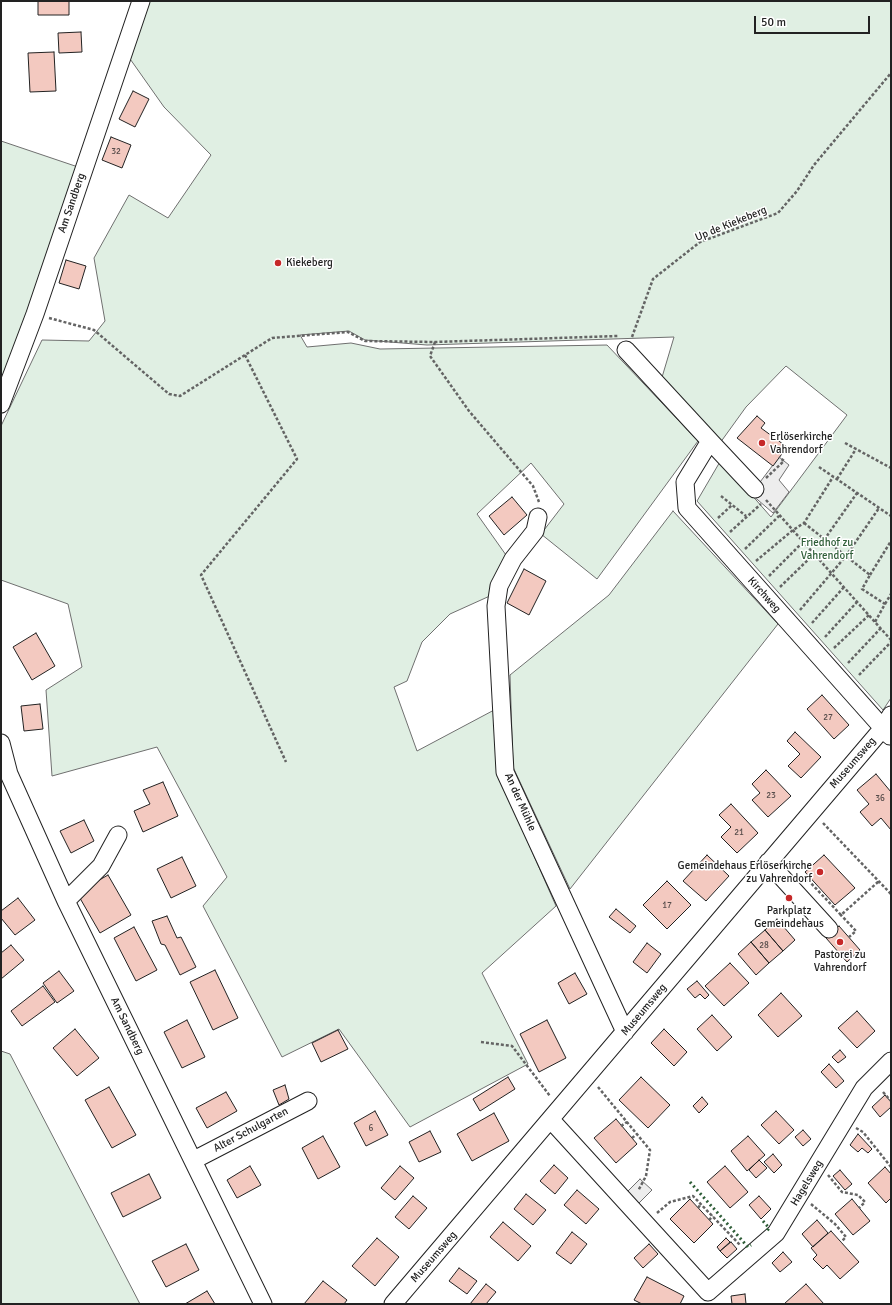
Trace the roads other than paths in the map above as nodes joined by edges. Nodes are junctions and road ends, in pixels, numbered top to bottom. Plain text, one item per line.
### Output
1 (140, 1) edge
2 (629, 343) road end
3 (1, 404) edge
4 (710, 441) junction
5 (760, 495) road end
6 (538, 517) road end
7 (888, 727) edge
8 (1, 743) edge
9 (5, 774) edge
10 (118, 835) dead end
11 (768, 862) junction
12 (66, 901) junction
13 (829, 929) dead end
14 (625, 1032) junction
15 (891, 1061) edge
16 (308, 1100) dead end
17 (556, 1114) junction
18 (194, 1160) junction
19 (703, 1298) edge
20 (263, 1304) edge
21 (394, 1304) edge

1 - 3 street, Am Sandberg
2 - 4 street
4 - 5 street
4 - 7 street, Kirchweg
6 - 14 street, An der Mühle
7 - 11 street, Museumsweg
8 - 9 street, Am Sandberg
9 - 12 street, Am Sandberg
10 - 12 street
11 - 13 street
11 - 14 street, Museumsweg
12 - 18 street, Am Sandberg
14 - 17 street, Museumsweg
15 - 19 street, Hagelsweg
16 - 18 street, Alter Schulgarten
17 - 19 street, Hagelsweg
17 - 21 street, Museumsweg
18 - 20 street, Am Sandberg

